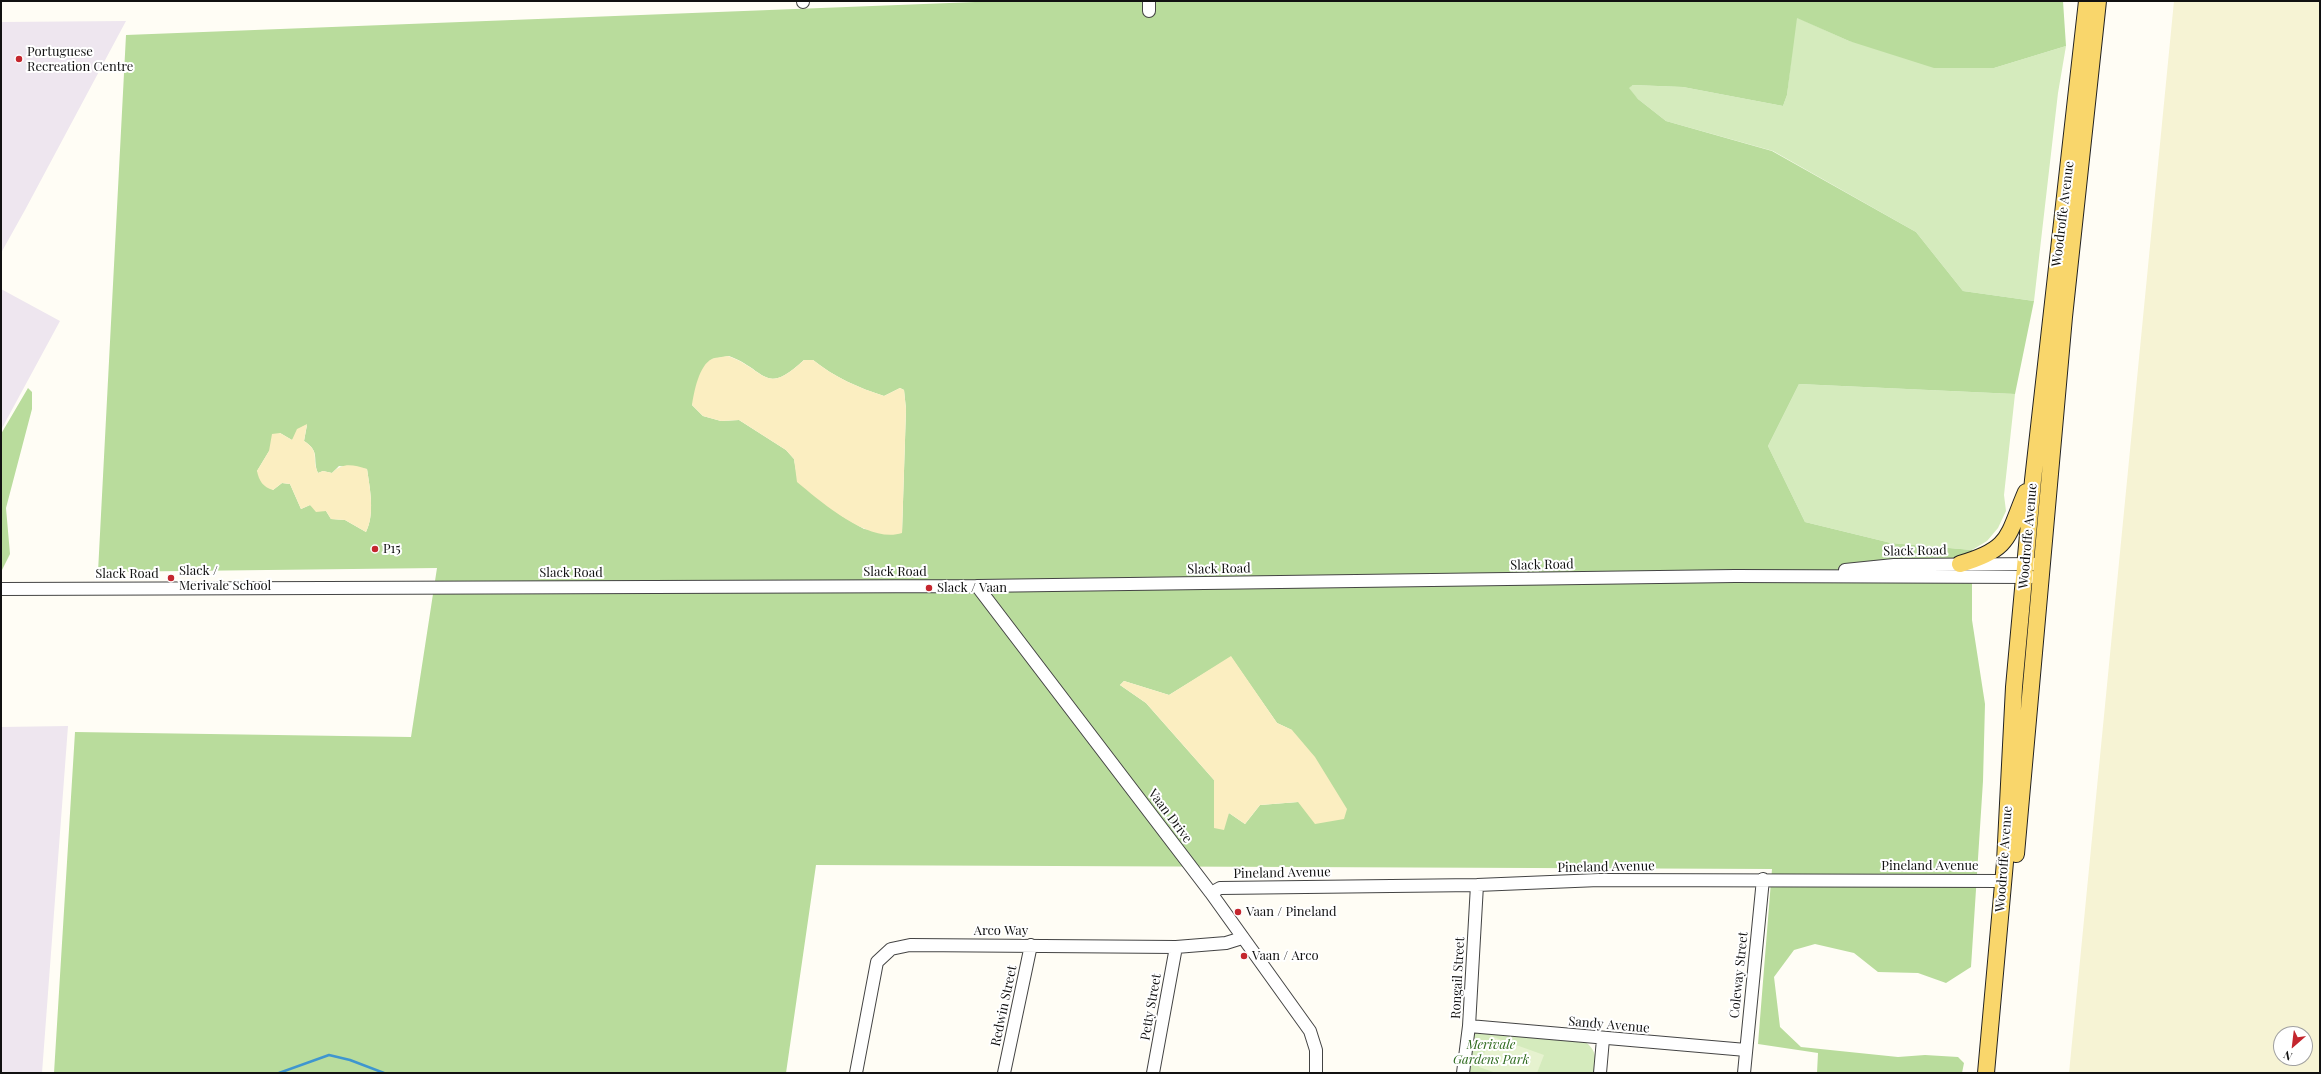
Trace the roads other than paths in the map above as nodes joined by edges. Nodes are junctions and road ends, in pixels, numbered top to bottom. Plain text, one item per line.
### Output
1 (2087, 1) edge
2 (2098, 1) edge
3 (2033, 480) junction
4 (1960, 564) junction
5 (2025, 570) junction
6 (2042, 571) junction
7 (1788, 576) junction
8 (977, 586) junction
9 (1, 589) edge
10 (1763, 879) junction
11 (2003, 881) junction
12 (1477, 885) junction
13 (1211, 894) junction
14 (1242, 938) junction
15 (1032, 945) junction
16 (1176, 947) junction
17 (1469, 1026) junction
18 (1603, 1039) junction
19 (1746, 1050) junction
20 (856, 1073) edge
21 (1004, 1073) edge
22 (1153, 1073) edge
23 (1316, 1073) edge
24 (1463, 1073) edge
25 (1600, 1073) edge
26 (1744, 1073) edge
27 (1986, 1073) edge
28 (1997, 1073) edge

1 - 3 main road, Woodroffe Avenue
2 - 6 main road, Woodroffe Avenue
3 - 4 main road
3 - 5 main road, Woodroffe Avenue
4 - 5 street, Slack Road
4 - 7 street, Slack Road
5 - 6 street, Slack Road
5 - 7 street, Slack Road
5 - 11 main road, Woodroffe Avenue
6 - 28 main road, Woodroffe Avenue
7 - 8 street, Slack Road
8 - 9 street, Slack Road
8 - 13 street, Vaan Drive
10 - 11 street, Pineland Avenue
10 - 12 street, Pineland Avenue
10 - 19 street, Coleway Street
11 - 27 main road, Woodroffe Avenue
12 - 13 street, Pineland Avenue
12 - 17 street, Rongail Street
13 - 14 street, Vaan Drive
14 - 16 street, Arco Way
14 - 23 street, Vaan Drive
15 - 16 street, Arco Way
15 - 20 street, Arco Way
15 - 21 street, Redwin Street
16 - 22 street, Petty Street
17 - 18 street, Sandy Avenue
17 - 24 street, Rongail Street
18 - 19 street, Sandy Avenue
18 - 25 street
19 - 26 street, Coleway Street

